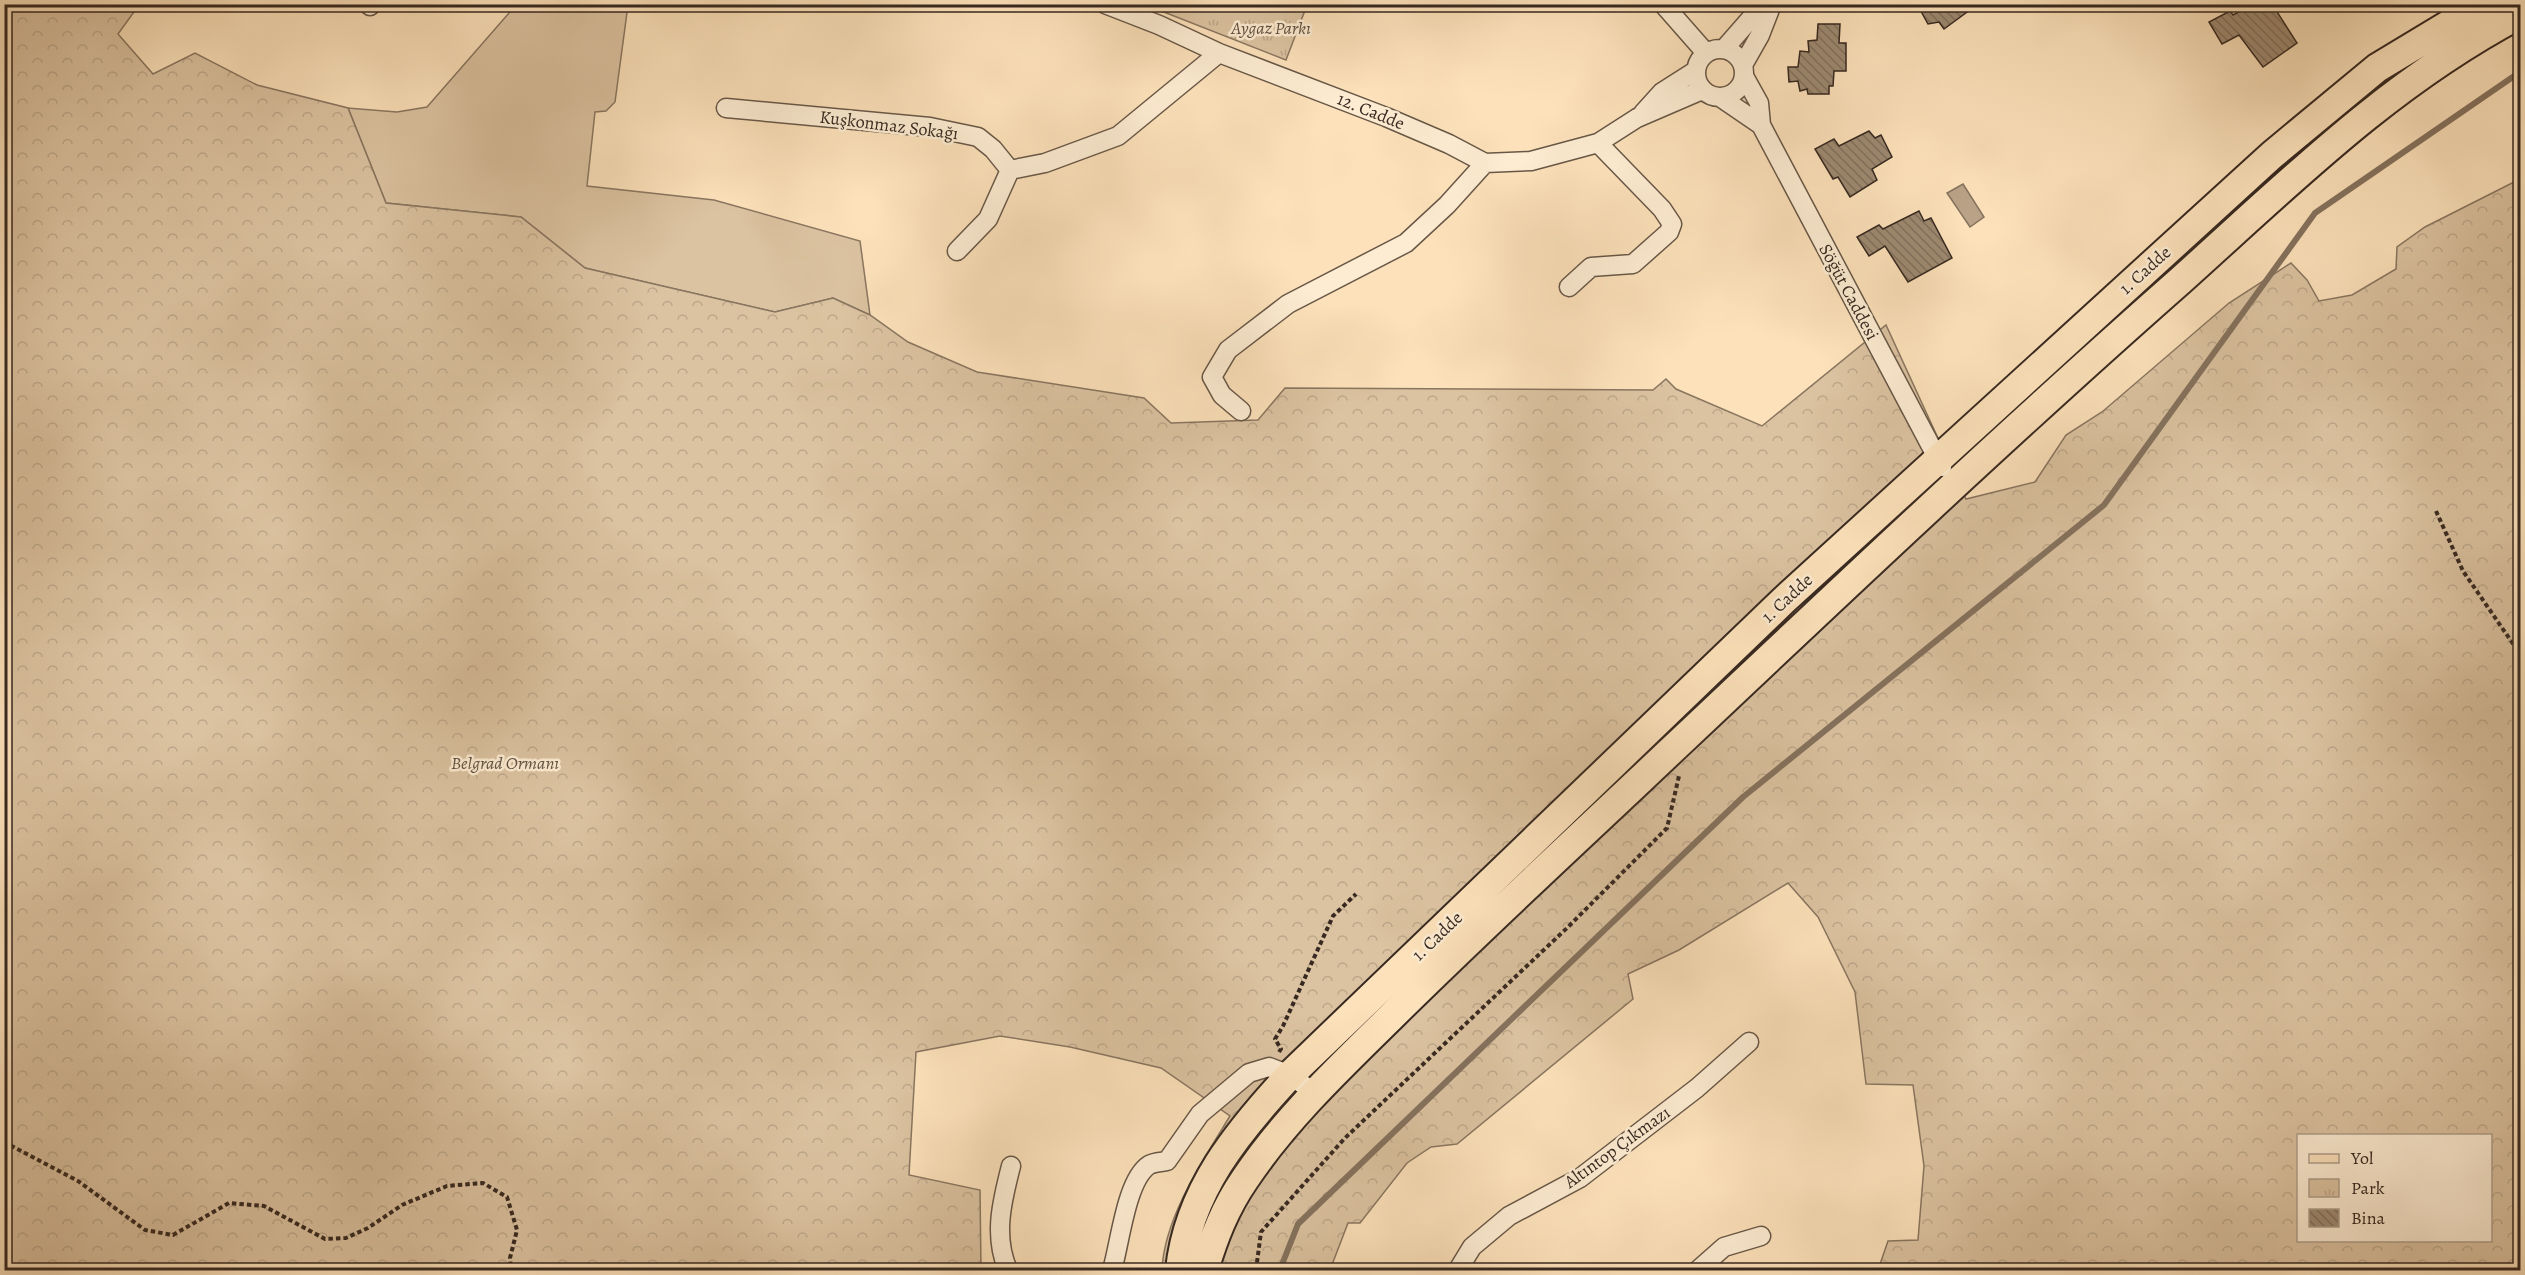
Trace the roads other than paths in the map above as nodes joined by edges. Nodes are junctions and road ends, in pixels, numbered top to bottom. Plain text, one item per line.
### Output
1 (1105, 4) edge
2 (1663, 4) edge
3 (1772, 4) edge
4 (2483, 4) edge
5 (2520, 14) edge
6 (1724, 49) junction
7 (1219, 53) junction
8 (1706, 53) junction
9 (1695, 71) junction
10 (1743, 71) junction
11 (1702, 90) junction
12 (1720, 97) junction
13 (726, 108) dead end
14 (1637, 118) junction
15 (1761, 125) junction
16 (1598, 143) junction
17 (1485, 163) junction
18 (1010, 170) junction
19 (957, 251) dead end
20 (1569, 286) dead end
21 (1241, 411) dead end
22 (1938, 459) junction
23 (1953, 484) junction
24 (1749, 1042) dead end
25 (1280, 1071) junction
26 (1316, 1094) junction
27 (1011, 1166) dead end
28 (1761, 1236) dead end
29 (1008, 1270) edge
30 (1112, 1270) edge
31 (1180, 1270) edge
32 (1204, 1270) edge
33 (1458, 1270) edge
34 (1698, 1270) edge

1 - 7 street, 12. Cadde
2 - 8 street
3 - 6 street
3 - 10 street
4 - 22 main road, 1. Cadde
5 - 23 main road, 1. Cadde
6 - 8 street
6 - 10 street
7 - 17 street, 12. Cadde
7 - 18 street
8 - 9 street
9 - 11 street
9 - 14 street
10 - 12 street
10 - 15 street
11 - 12 street
11 - 14 street
12 - 15 street
13 - 18 street, Kuşkonmaz Sokağı
14 - 16 street
15 - 22 street, Söğüt Caddesi
16 - 17 street
16 - 20 street
17 - 21 street
18 - 19 street
22 - 23 street, Söğüt Caddesi
22 - 25 main road, 1. Cadde
23 - 26 main road, 1. Cadde
24 - 33 street, Altıntop Çıkmazı
25 - 26 street
25 - 30 street
25 - 31 main road, 1. Cadde
26 - 32 main road, 1. Cadde
27 - 29 street
28 - 34 street

